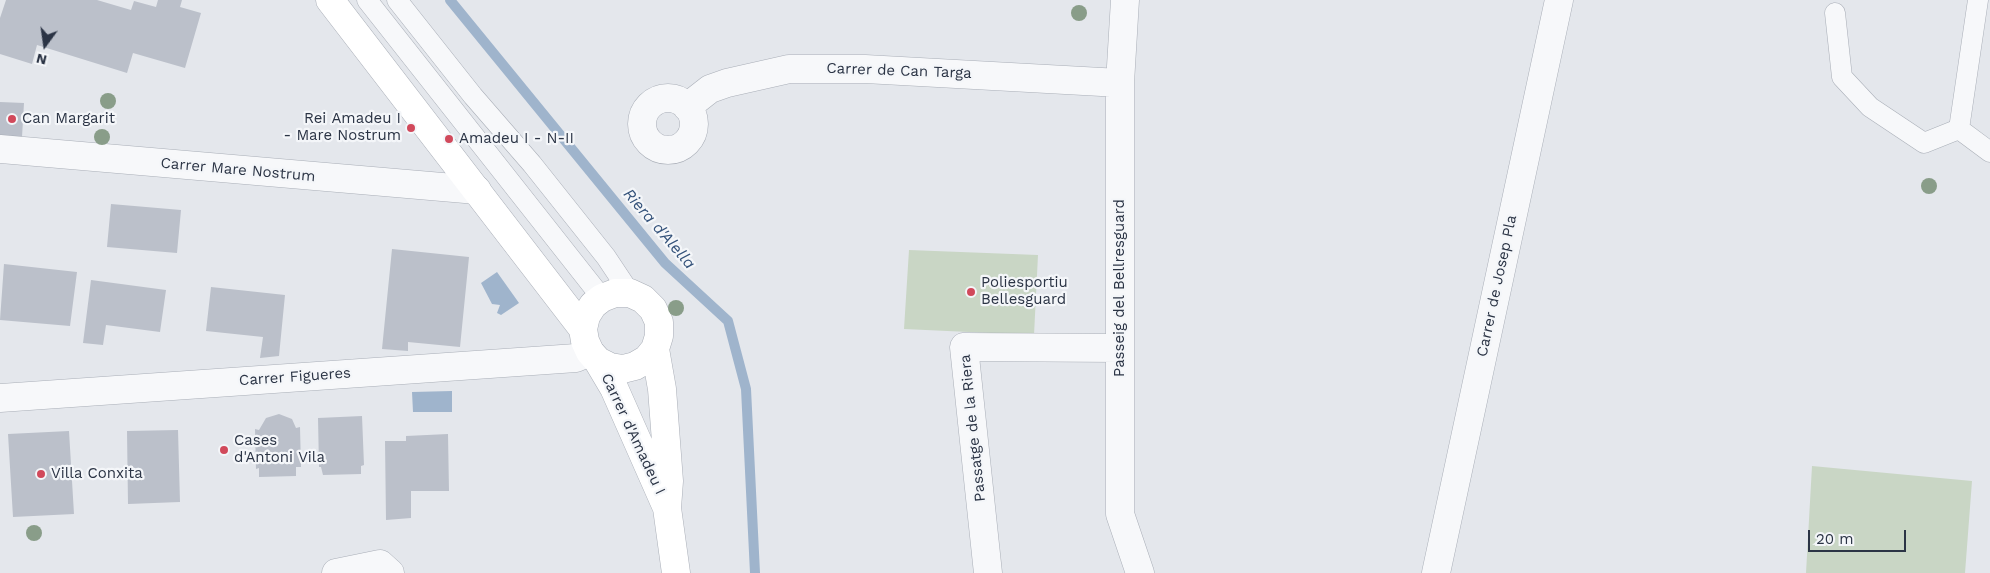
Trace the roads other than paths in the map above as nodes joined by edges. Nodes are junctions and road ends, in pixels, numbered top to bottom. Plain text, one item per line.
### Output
1 (330, 0) edge
2 (367, 0) edge
3 (397, 0) edge
4 (1125, 0) edge
5 (1558, 0) edge
6 (1978, 0) edge
7 (1835, 13) dead end
8 (1120, 82) junction
9 (687, 107) dead end
10 (1959, 129) junction
11 (0, 149) edge
12 (1990, 152) edge
13 (477, 190) junction
14 (630, 294) junction
15 (593, 329) junction
16 (1120, 348) junction
17 (655, 350) junction
18 (0, 398) edge
19 (667, 508) junction
20 (336, 573) edge
21 (390, 573) edge
22 (676, 573) edge
23 (988, 573) edge
24 (1140, 573) edge
25 (1436, 573) edge

1 - 13 street, Carrer d'Amadeu I
2 - 15 lane
3 - 14 lane
4 - 8 street, Passeig del Bellresguard
5 - 25 street, Carrer de Josep Pla
6 - 10 lane
7 - 10 lane
8 - 9 street, Carrer de Can Targa
8 - 16 street, Passeig del Bellresguard
10 - 12 lane
11 - 13 street, Carrer Mare Nostrum
13 - 15 street, Carrer d'Amadeu I
14 - 15 street
14 - 17 street, Carrer d'Amadeu I
15 - 17 street, Carrer d'Amadeu I
15 - 18 street, Carrer Figueres
15 - 19 street, Carrer d'Amadeu I
16 - 23 street, Passatge de la Riera
16 - 24 street, Passeig del Bellresguard
17 - 19 street, Carrer d'Amadeu I
19 - 22 street, Carrer d'Amadeu I
20 - 21 street

